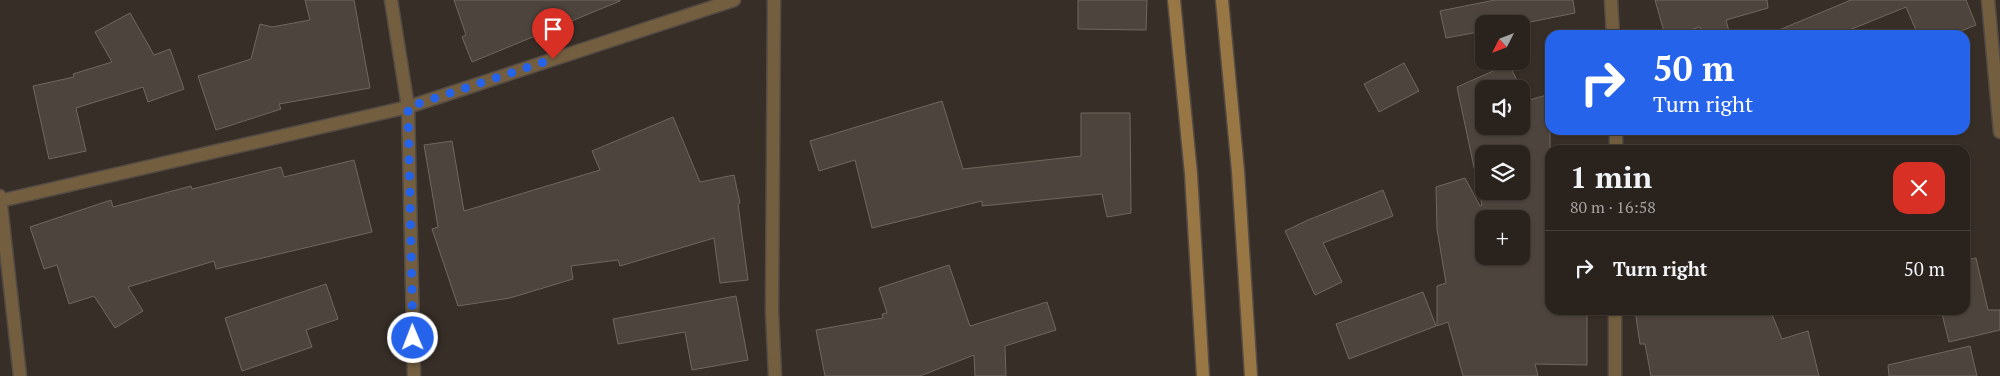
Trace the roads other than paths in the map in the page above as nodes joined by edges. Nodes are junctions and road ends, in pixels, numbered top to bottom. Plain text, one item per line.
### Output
1 (391, 0) edge
2 (734, 0) edge
3 (774, 0) edge
4 (1174, 0) edge
5 (1222, 0) edge
6 (1611, 0) edge
7 (1988, 0) edge
8 (1613, 30) edge
9 (408, 107) junction
10 (2000, 132) edge
11 (0, 196) edge
12 (0, 201) edge
13 (1615, 315) edge
14 (20, 376) edge
15 (414, 376) edge
16 (775, 376) edge
17 (1203, 376) edge
18 (1251, 376) edge
19 (1614, 376) edge

1 - 9 street
2 - 9 street
3 - 16 street
4 - 17 main road
5 - 18 main road
6 - 8 street
7 - 10 street
9 - 12 street
9 - 15 street
11 - 12 street
12 - 14 street
13 - 19 street

